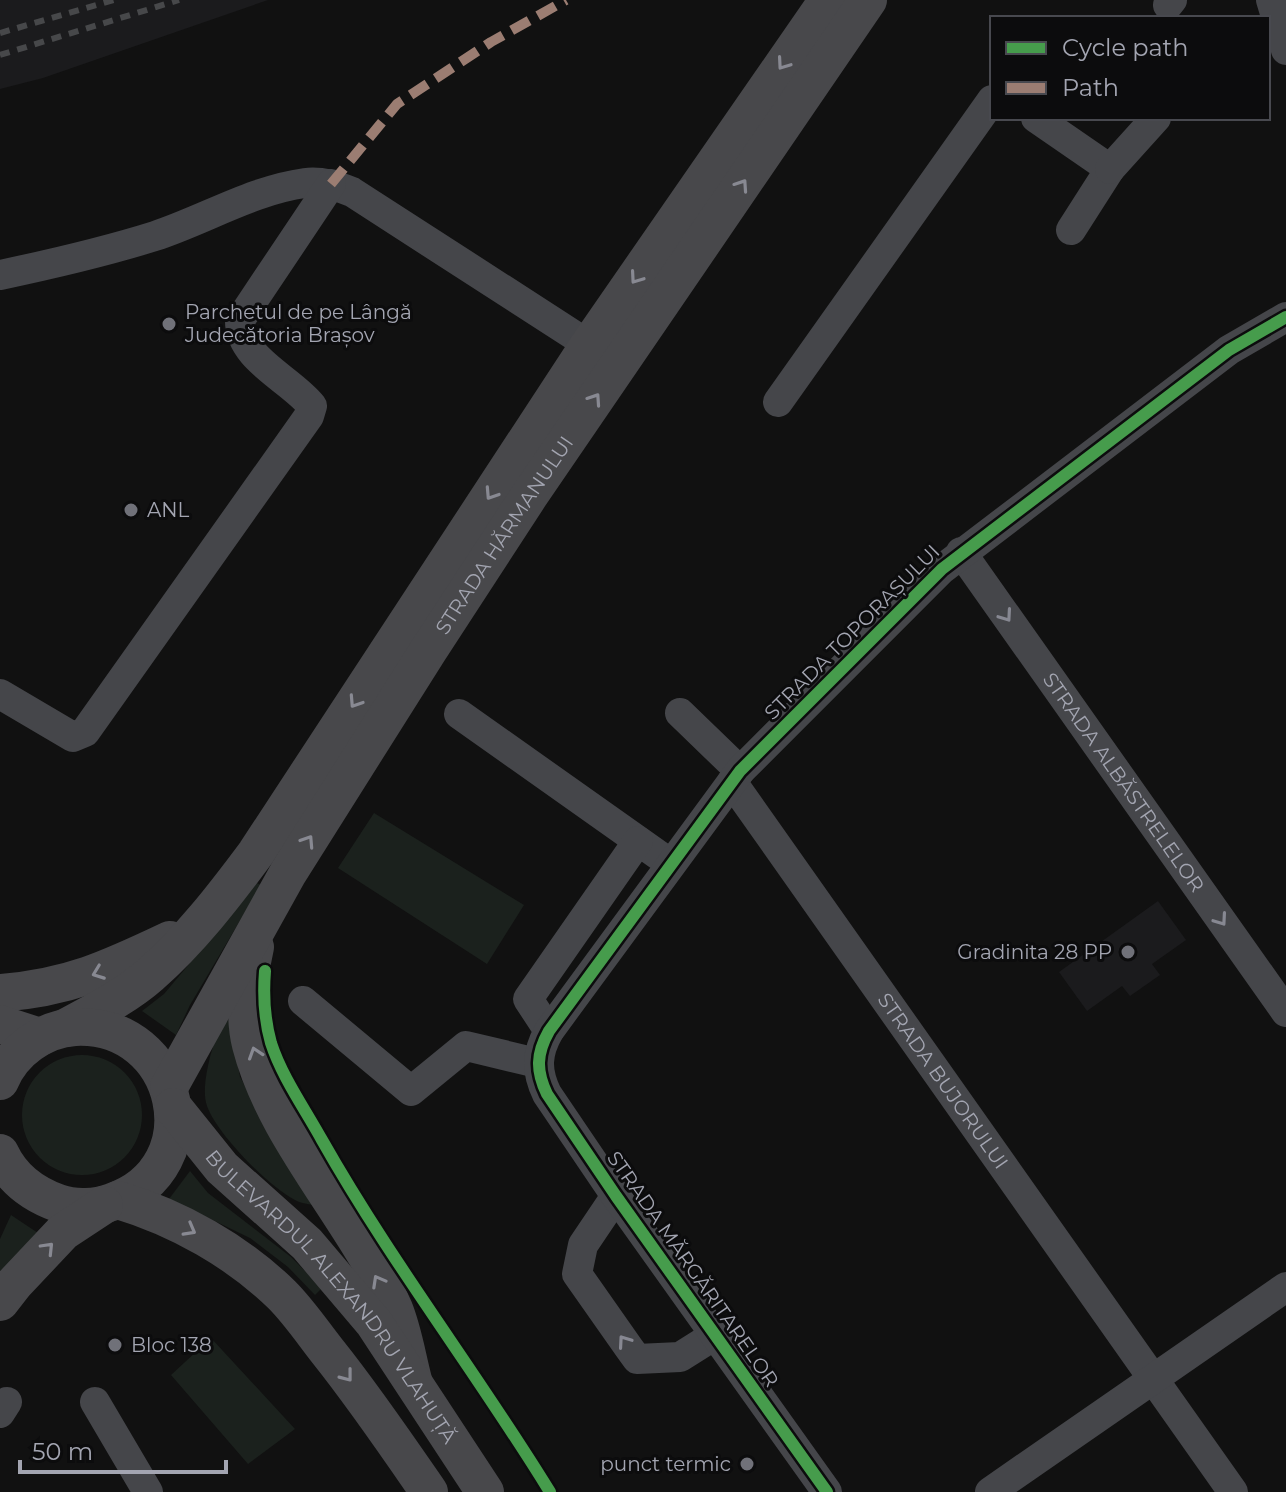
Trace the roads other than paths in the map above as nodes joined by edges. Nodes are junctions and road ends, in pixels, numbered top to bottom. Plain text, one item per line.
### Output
1 (828, 0) edge
2 (868, 0) edge
3 (1271, 0) edge
4 (1286, 51) edge
5 (990, 103) edge
6 (1039, 120) edge
7 (1154, 120) edge
8 (1110, 169) junction
9 (331, 184) junction
10 (1071, 230) dead end
11 (0, 275) edge
12 (1286, 317) edge
13 (589, 345) junction
14 (778, 402) dead end
15 (961, 552) junction
16 (1, 698) edge
17 (680, 713) dead end
18 (459, 714) dead end
19 (736, 777) junction
20 (638, 841) junction
21 (671, 864) junction
22 (267, 907) junction
23 (194, 928) junction
24 (0, 993) edge
25 (303, 1001) dead end
26 (1286, 1012) edge
27 (0, 1024) edge
28 (549, 1031) junction
29 (53, 1032) junction
30 (537, 1063) junction
31 (0, 1081) edge
32 (171, 1097) junction
33 (2, 1166) edge
34 (616, 1196) junction
35 (111, 1202) junction
36 (1286, 1287) edge
37 (0, 1302) edge
38 (715, 1335) junction
39 (413, 1380) junction
40 (1154, 1380) junction
41 (95, 1402) dead end
42 (148, 1492) edge
43 (429, 1492) edge
44 (485, 1492) edge
45 (827, 1492) edge
46 (990, 1492) edge
47 (1233, 1492) edge

1 -> 13 main road, STRADA HĂRMANULUI
22 -> 2 main road, STRADA HĂRMANULUI
3 - 4 street
5 - 14 street
6 - 8 street
7 - 8 street
8 - 10 street
9 - 11 street
9 - 13 street
9 - 16 street
12 - 15 street, STRADA TOPORAȘULUI
13 -> 23 main road, STRADA HĂRMANULUI
15 - 19 street, STRADA TOPORAȘULUI
15 -> 26 street, STRADA ALBĂSTRELELOR
17 - 19 street, STRADA BUJORULUI
18 - 20 street
19 - 21 street, STRADA TOPORAȘULUI
19 - 40 street, STRADA BUJORULUI
20 - 21 street
20 - 28 street
21 - 28 street, STRADA TOPORAȘULUI
22 - 32 main road, STRADA HĂRMANULUI
39 -> 22 main road
23 -> 24 main road
23 - 29 main road, STRADA HĂRMANULUI
25 - 30 street
27 - 29 main road, BULEVARDUL ALEXANDRU VLAHUȚĂ
28 - 30 street, STRADA TOPORAȘULUI
29 - 31 main road, STRADA HĂRMANULUI
29 - 32 main road, BULEVARDUL ALEXANDRU VLAHUȚĂ
30 - 34 street, STRADA MĂRGĂRITARELOR
32 - 35 main road, STRADA HĂRMANULUI
32 - 39 main road, BULEVARDUL ALEXANDRU VLAHUȚĂ
33 - 35 main road, BULEVARDUL ALEXANDRU VLAHUȚĂ
34 - 38 street, STRADA MĂRGĂRITARELOR
38 -> 34 street
37 -> 35 main road
35 -> 43 main road, BULEVARDUL ALEXANDRU VLAHUȚĂ
36 - 40 street
38 - 45 street, STRADA MĂRGĂRITARELOR
39 - 44 main road, BULEVARDUL ALEXANDRU VLAHUȚĂ
40 - 46 street
40 - 47 street, STRADA BUJORULUI
41 - 42 street

